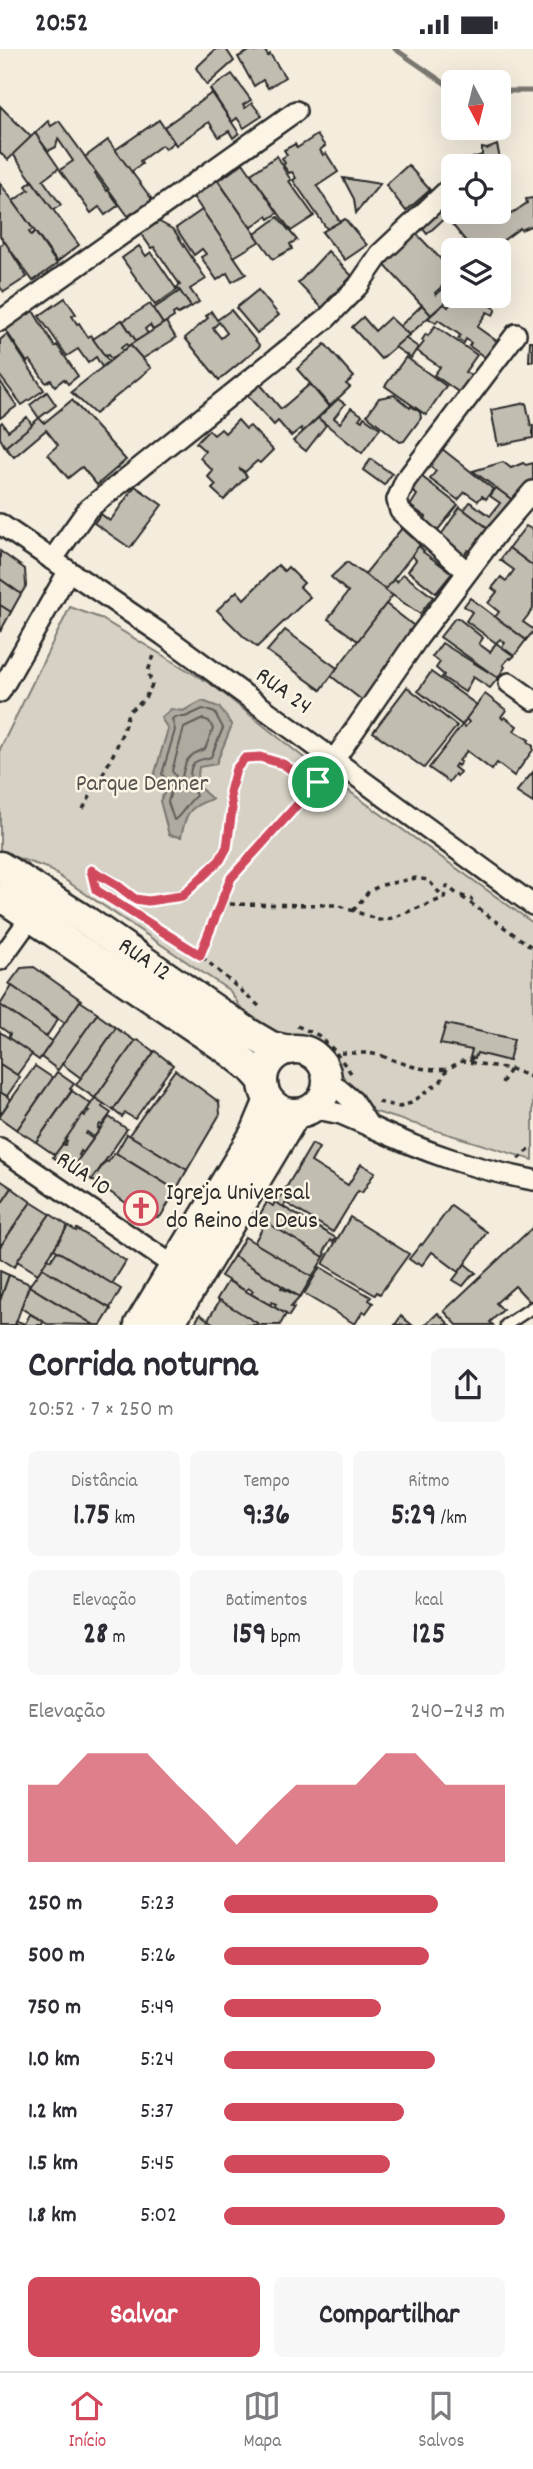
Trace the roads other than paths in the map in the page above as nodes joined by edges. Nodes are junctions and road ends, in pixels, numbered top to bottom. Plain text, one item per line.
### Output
1 (296, 111) dead end
2 (441, 196) edge
3 (0, 321) edge
4 (516, 334) dead end
5 (533, 491) edge
6 (0, 524) edge
7 (52, 560) junction
8 (68, 572) junction
9 (467, 572) junction
10 (509, 683) dead end
11 (0, 691) edge
12 (533, 699) edge
13 (334, 760) junction
14 (0, 866) edge
15 (0, 896) edge
16 (533, 905) edge
17 (32, 916) junction
18 (0, 960) edge
19 (292, 1038) junction
20 (327, 1079) junction
21 (266, 1091) junction
22 (304, 1111) junction
23 (369, 1126) junction
24 (0, 1148) edge
25 (533, 1180) edge
26 (174, 1266) junction
27 (533, 1307) edge
28 (139, 1325) edge
29 (169, 1325) edge
30 (506, 1325) edge

1 - 3 street
2 - 7 street
4 - 9 street
5 - 9 street
6 - 7 street, RUA 24
7 - 8 street, RUA 24
8 - 11 street
8 - 13 street, RUA 24
9 - 13 street
10 - 12 street
13 - 16 street, RUA 24
14 - 19 street, RUA 12
15 - 17 street, RUA 12
17 - 18 street
17 - 21 street, RUA 12
19 - 20 street
19 - 21 street
20 - 22 street
20 - 23 street
21 - 22 street
21 - 26 street
22 - 23 street
22 - 29 street
23 - 25 street
24 - 26 street, RUA 10
26 - 28 street
27 - 30 lane

